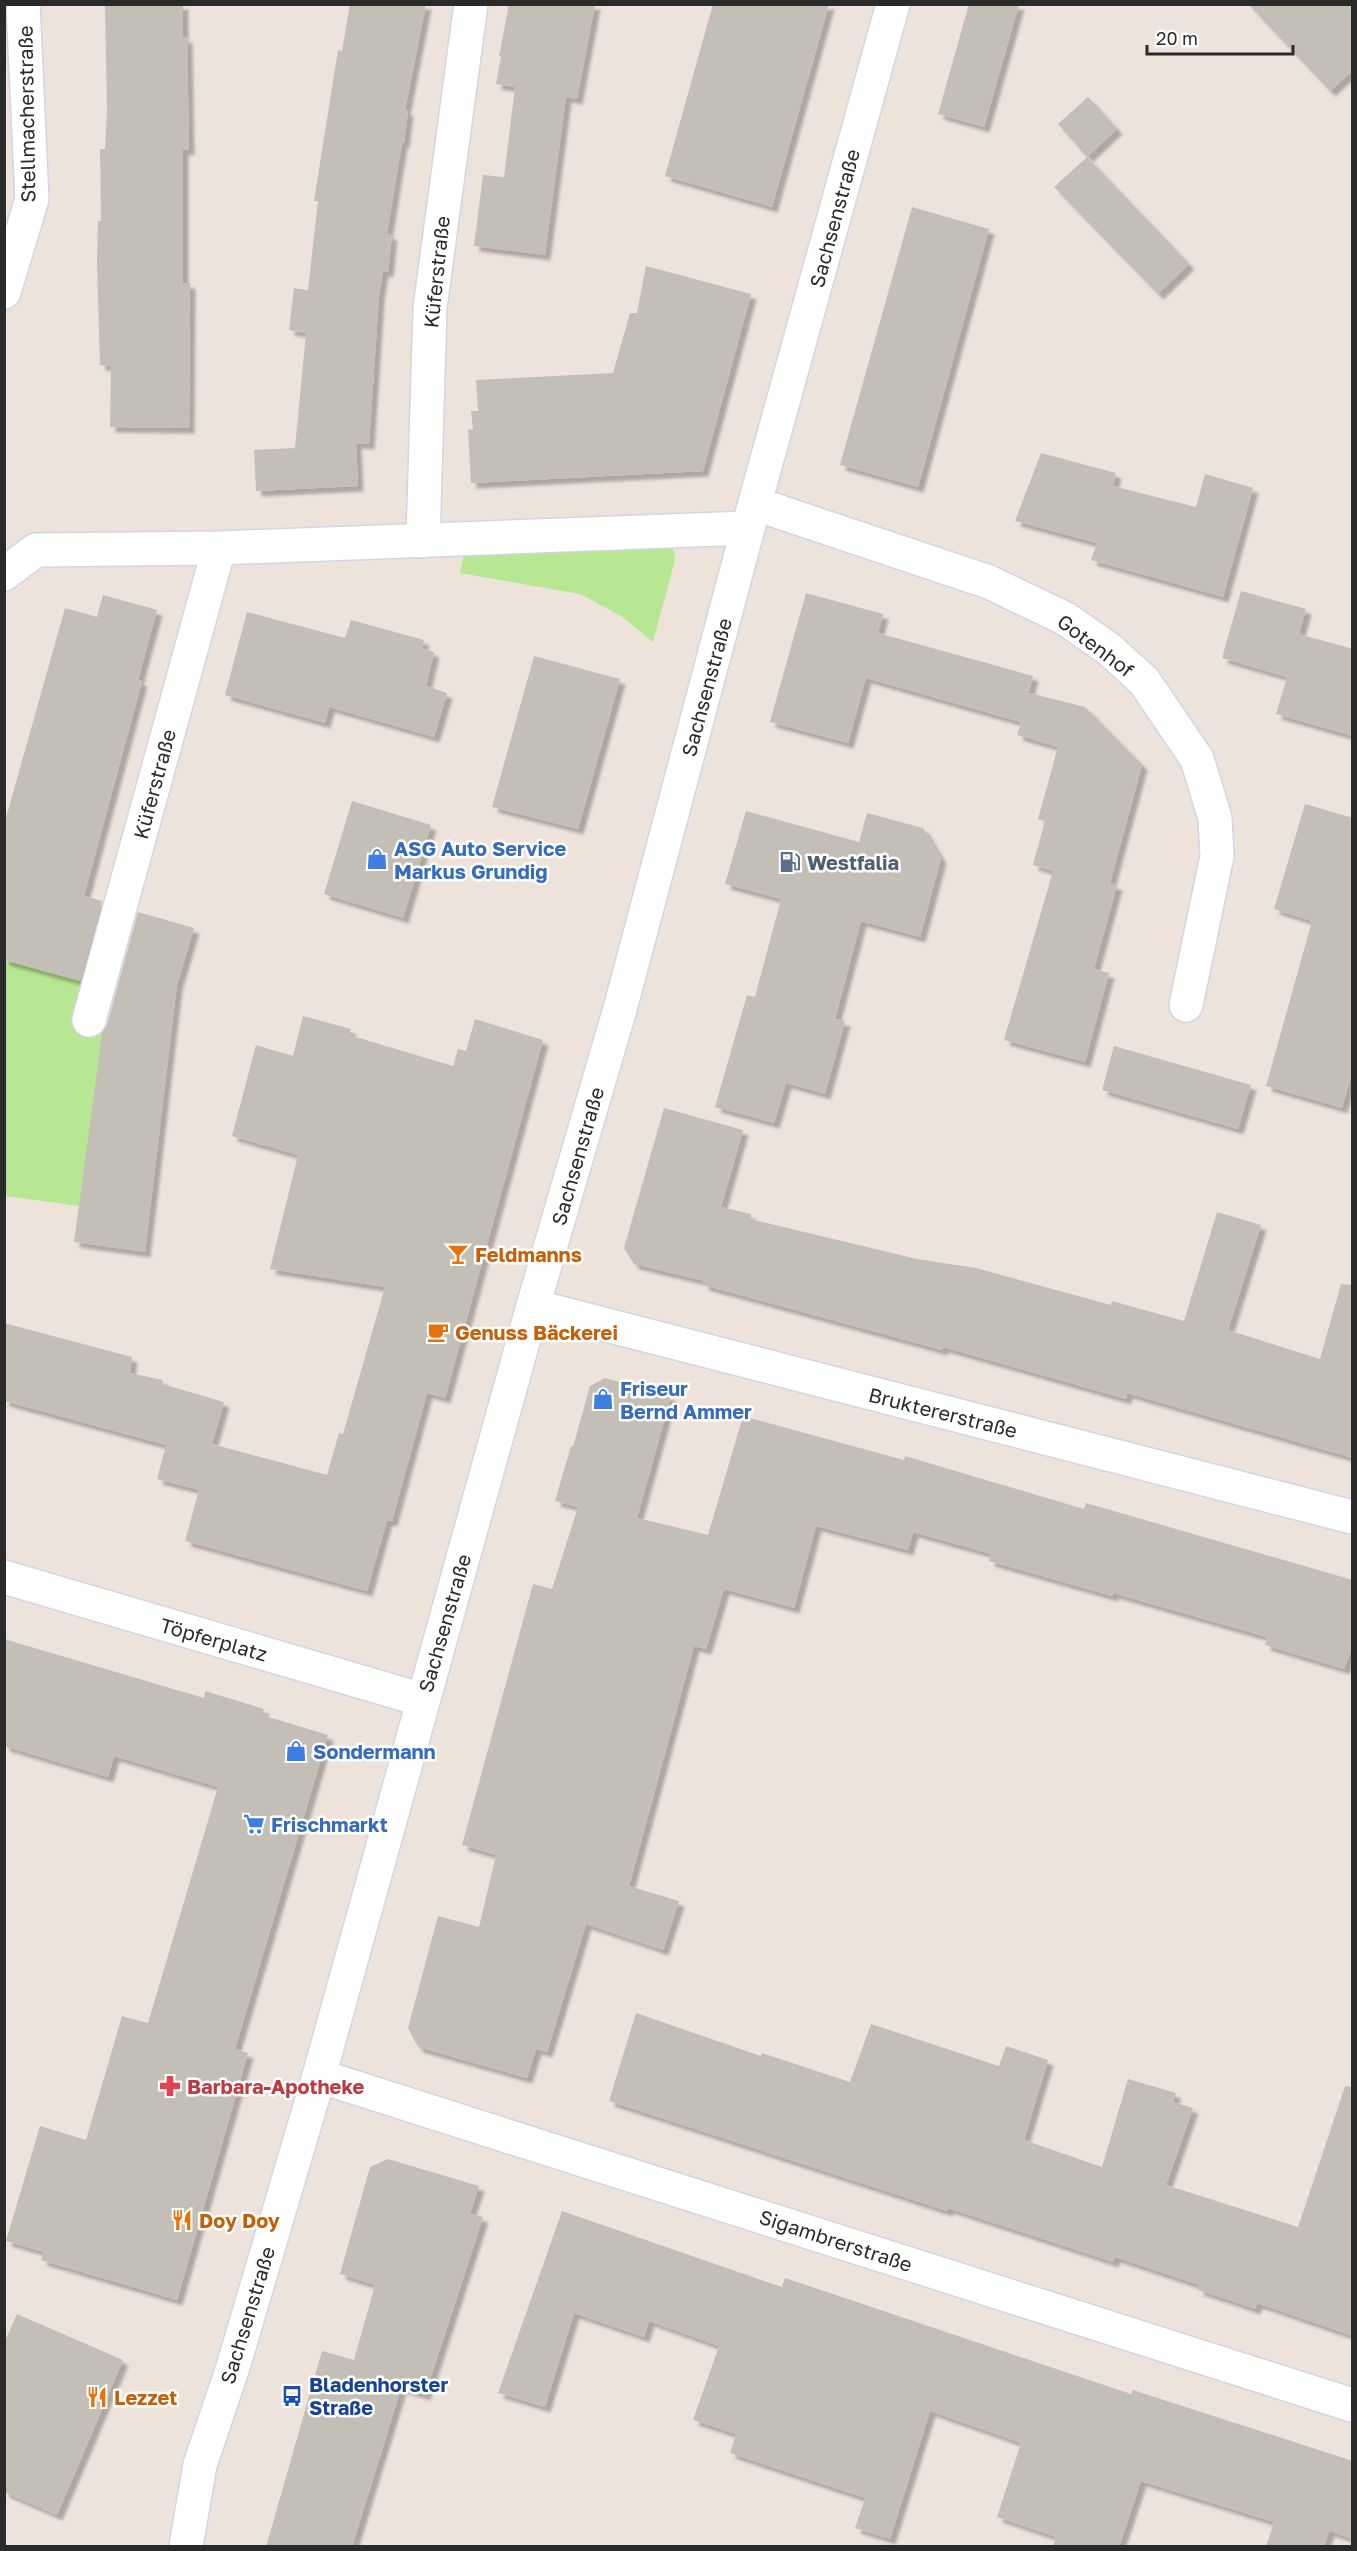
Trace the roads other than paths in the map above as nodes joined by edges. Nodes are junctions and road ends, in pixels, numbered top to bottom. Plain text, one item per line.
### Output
1 (23, 4) edge
2 (471, 4) edge
3 (893, 4) edge
4 (4, 292) edge
5 (752, 516) junction
6 (423, 541) junction
7 (219, 548) junction
8 (4, 574) edge
9 (1186, 1005) dead end
10 (89, 1020) dead end
11 (533, 1306) junction
12 (1353, 1517) edge
13 (4, 1577) edge
14 (423, 1700) junction
15 (319, 2076) junction
16 (1353, 2405) edge
17 (186, 2547) edge

1 - 4 street, Stellmacherstraße
2 - 6 street, Küferstraße
3 - 5 street, Sachsenstraße
5 - 6 street
5 - 9 street, Gotenhof
5 - 11 street, Sachsenstraße
6 - 7 street
7 - 8 street
7 - 10 street, Küferstraße
11 - 12 street, Bruktererstraße
11 - 14 street, Sachsenstraße
13 - 14 street, Töpferplatz
14 - 15 street, Sachsenstraße
15 - 16 street, Sigambrerstraße
15 - 17 street, Sachsenstraße

